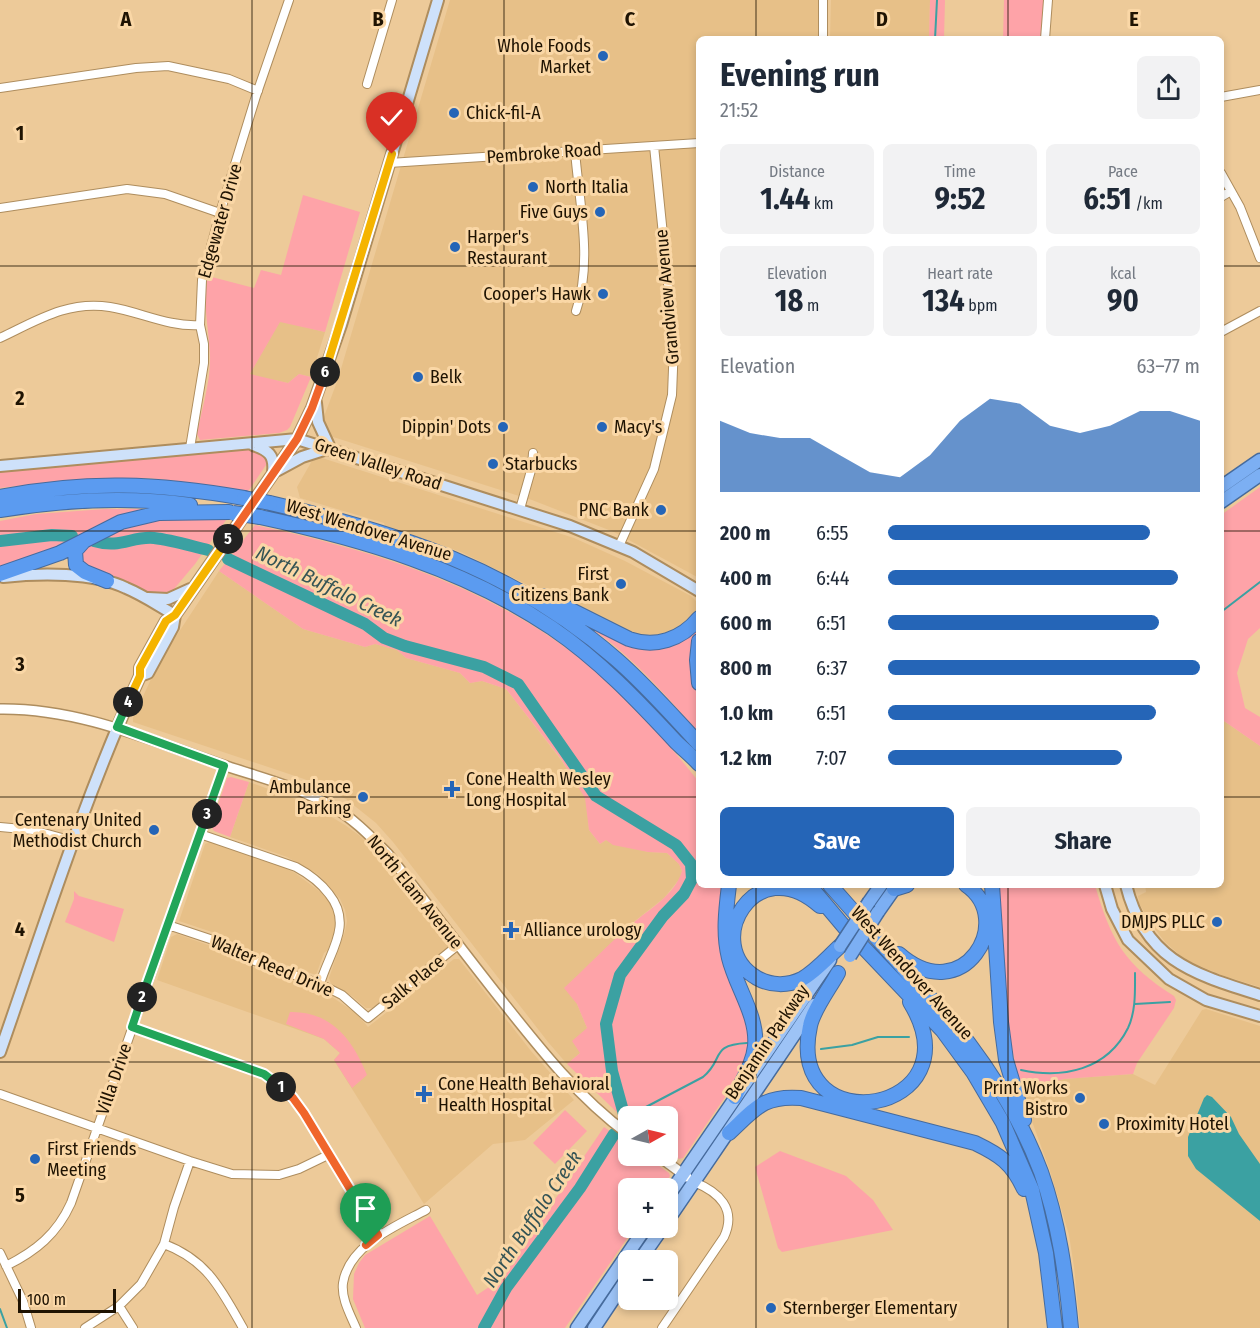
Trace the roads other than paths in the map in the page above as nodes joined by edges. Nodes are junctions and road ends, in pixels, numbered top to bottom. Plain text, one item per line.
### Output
1 (288, 0) edge
2 (392, 0) edge
3 (438, 0) edge
4 (824, 0) edge
5 (1048, 0) edge
6 (823, 36) edge
7 (1045, 36) edge
8 (367, 84) dead end
9 (0, 88) edge
10 (1260, 90) edge
11 (258, 91) junction
12 (1224, 96) edge
13 (696, 143) edge
14 (654, 146) junction
15 (575, 151) junction
16 (389, 163) junction
17 (1224, 178) edge
18 (1231, 191) junction
19 (1224, 195) edge
20 (0, 208) edge
21 (220, 213) junction
22 (1260, 258) edge
23 (576, 311) dead end
24 (1260, 311) edge
25 (200, 325) junction
26 (1224, 330) edge
27 (0, 338) edge
28 (316, 398) junction
29 (297, 439) junction
30 (247, 443) junction
31 (190, 448) junction
32 (330, 448) junction
33 (533, 453) dead end
34 (1260, 460) edge
35 (0, 466) edge
36 (274, 473) junction
37 (1260, 475) edge
38 (1224, 485) edge
39 (41, 489) junction
40 (0, 491) edge
41 (0, 497) edge
42 (1224, 499) edge
43 (520, 509) junction
44 (0, 510) edge
45 (231, 512) junction
46 (83, 542) junction
47 (620, 546) junction
48 (490, 574) junction
49 (0, 576) edge
50 (107, 580) junction
51 (193, 588) junction
52 (696, 589) edge
53 (145, 598) junction
54 (175, 615) junction
55 (696, 621) edge
56 (0, 710) edge
57 (117, 727) junction
58 (696, 741) edge
59 (677, 743) junction
60 (696, 761) edge
61 (224, 766) junction
62 (696, 770) edge
63 (0, 827) edge
64 (200, 834) junction
65 (73, 842) junction
66 (729, 888) edge
67 (777, 888) edge
68 (790, 888) edge
69 (812, 888) edge
70 (833, 888) edge
71 (893, 888) edge
72 (969, 888) edge
73 (992, 888) edge
74 (1106, 888) edge
75 (1127, 888) edge
76 (874, 907) junction
77 (168, 925) junction
78 (846, 929) junction
79 (884, 944) junction
80 (458, 945) junction
81 (840, 946) junction
82 (838, 973) junction
83 (320, 984) junction
84 (901, 988) junction
85 (1260, 995) edge
86 (1260, 1016) edge
87 (368, 1018) joint
88 (132, 1027) junction
89 (0, 1052) edge
90 (0, 1094) edge
91 (735, 1097) junction
92 (618, 1126) edge
93 (97, 1127) junction
94 (729, 1133) junction
95 (1033, 1154) junction
96 (328, 1155) junction
97 (190, 1161) junction
98 (672, 1166) edge
99 (683, 1174) junction
100 (678, 1181) edge
101 (694, 1182) junction
102 (678, 1205) edge
103 (426, 1210) dead end
104 (1040, 1224) junction
105 (378, 1235) junction
106 (638, 1238) edge
107 (164, 1244) junction
108 (0, 1253) edge
109 (6, 1266) junction
110 (618, 1292) edge
111 (119, 1306) junction
112 (31, 1328) edge
113 (85, 1328) edge
114 (133, 1328) edge
115 (243, 1328) edge
116 (356, 1328) edge
117 (577, 1328) edge
118 (594, 1328) edge
119 (662, 1328) edge
120 (1054, 1328) edge
121 (1071, 1328) edge

1 - 11 street, Edgewater Drive
2 - 8 street
3 - 16 main road
4 - 6 street
5 - 7 street
9 - 11 street
10 - 12 street
11 - 21 street, Edgewater Drive
13 - 14 street, Pembroke Road
14 - 15 street, Pembroke Road
14 - 47 street, Grandview Avenue
15 - 16 street, Pembroke Road
15 - 23 street
16 - 28 main road
17 - 18 street
18 - 19 street
18 - 22 street
20 - 21 street
21 - 25 street, Edgewater Drive
24 - 26 street
25 - 27 street
25 - 31 street, Edgewater Drive
28 - 29 main road
28 - 32 main road
29 - 30 main road, Green Valley Road
29 - 32 main road, Green Valley Road
29 - 36 main road
30 - 31 main road, Green Valley Road
30 - 36 main road
31 - 35 main road, Green Valley Road
32 - 36 main road
32 - 43 main road, Green Valley Road
33 - 43 street
34 - 38 highway
36 - 51 main road
37 - 42 highway
39 - 40 highway
39 - 41 highway, West Wendover Avenue
39 - 48 highway, West Wendover Avenue, bridge
43 - 47 main road, Green Valley Road
44 - 45 highway, West Wendover Avenue
45 - 46 highway
45 - 59 highway, West Wendover Avenue, bridge
46 - 49 highway
46 - 50 highway
47 - 52 main road, Green Valley Road
48 - 55 highway
48 - 58 highway, West Wendover Avenue
49 - 50 main road
50 - 53 main road
51 - 53 main road
51 - 54 main road
53 - 54 main road
54 - 57 main road
56 - 57 street, North Elam Avenue
57 - 61 street, North Elam Avenue
57 - 65 main road
59 - 60 highway, West Wendover Avenue
59 - 62 highway
61 - 64 street, Villa Drive
61 - 80 street, North Elam Avenue
63 - 65 street
64 - 77 street, Villa Drive
64 - 83 street
65 - 89 main road
66 - 91 highway
67 - 81 highway
68 - 78 highway
69 - 78 highway, West Wendover Avenue
70 - 79 highway, West Wendover Avenue
71 - 76 highway, Benjamin Parkway
72 - 79 highway
73 - 95 highway
74 - 86 main road
75 - 85 main road
76 - 81 highway, Benjamin Parkway, bridge
76 - 82 highway, Benjamin Parkway, bridge
77 - 83 street, Walter Reed Drive
77 - 88 street, Villa Drive
78 - 84 highway, West Wendover Avenue
79 - 95 highway, West Wendover Avenue
80 - 87 street, Salk Place
80 - 92 street, North Elam Avenue
81 - 91 main road, Benjamin Parkway
82 - 84 highway
82 - 94 main road, Benjamin Parkway
83 - 87 street, Walter Reed Drive
84 - 104 highway, West Wendover Avenue
88 - 93 street, Villa Drive
88 - 96 street
90 - 93 street
91 - 99 main road, Benjamin Parkway
93 - 97 street
93 - 109 street, Villa Drive
94 - 101 main road, Benjamin Parkway
94 - 104 highway
95 - 121 highway, West Wendover Avenue
96 - 97 street
96 - 105 street
97 - 107 street
98 - 99 street
99 - 100 main road, Benjamin Parkway
99 - 101 street
101 - 102 main road, Benjamin Parkway
101 - 119 street
103 - 105 street
104 - 120 highway, West Wendover Avenue
105 - 116 street
106 - 117 main road
107 - 111 street
107 - 115 street
108 - 109 street
109 - 112 street
110 - 118 main road
111 - 113 street
111 - 114 street

